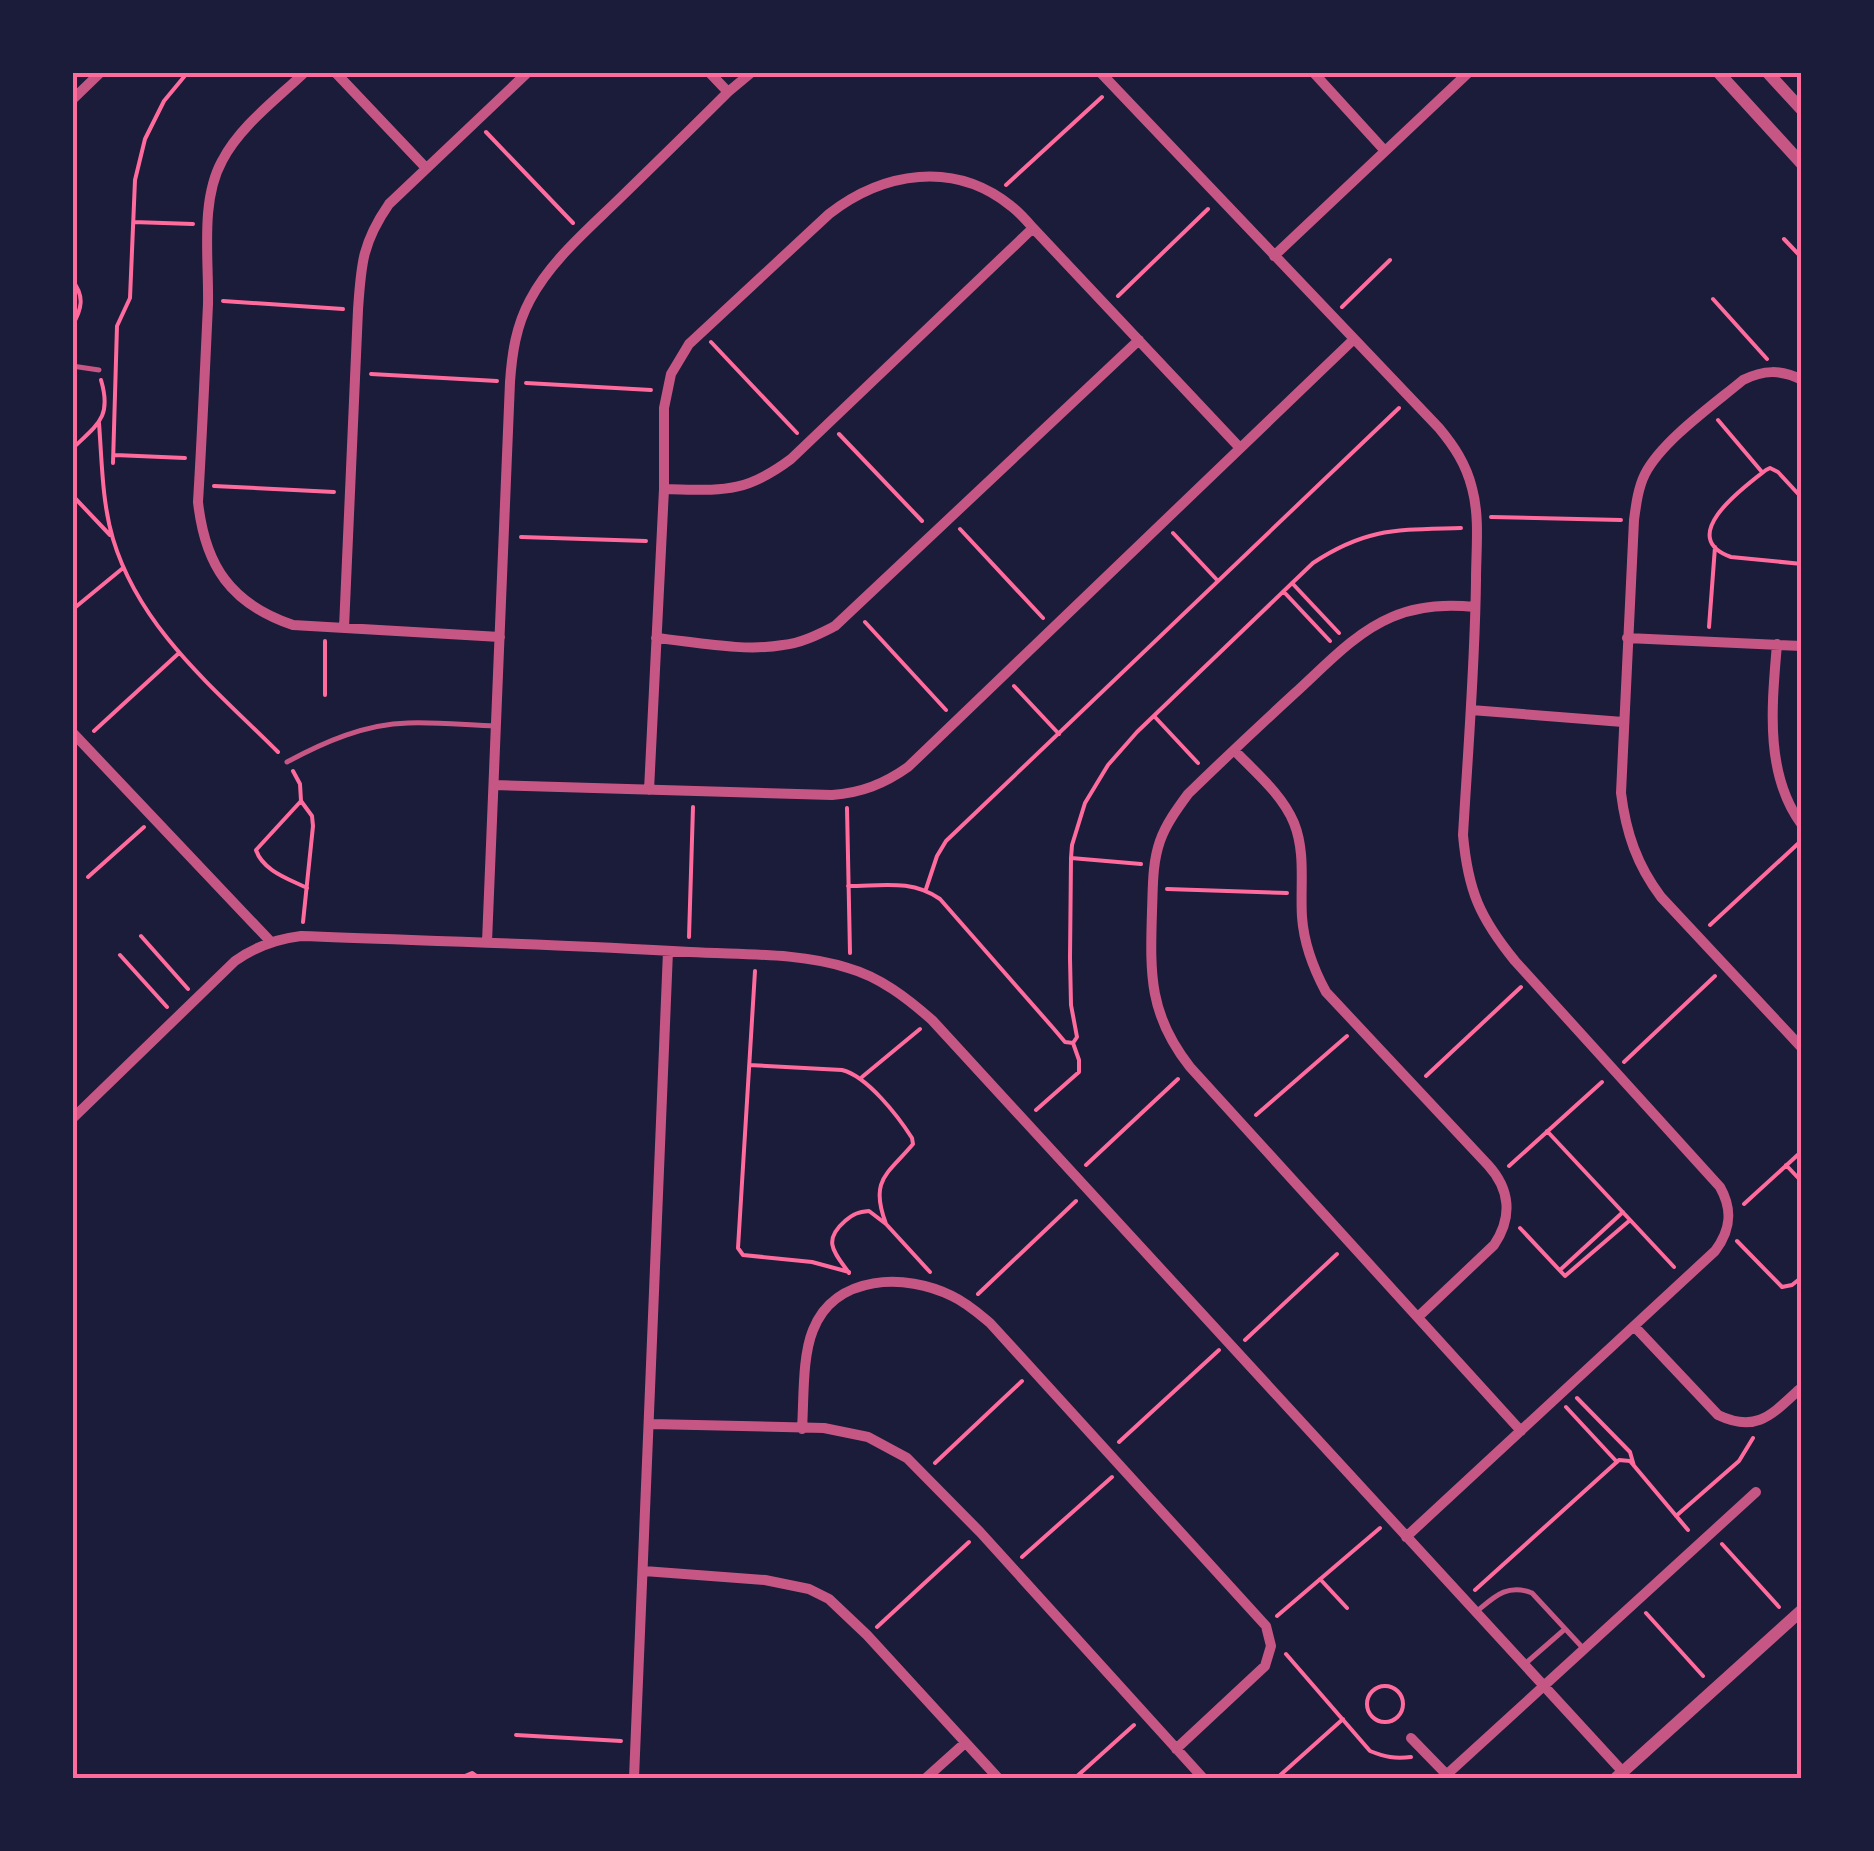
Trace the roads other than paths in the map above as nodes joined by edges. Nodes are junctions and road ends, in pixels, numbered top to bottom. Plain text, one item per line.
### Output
1 (101, 72) edge
2 (306, 72) edge
3 (335, 72) edge
4 (528, 72) edge
5 (709, 72) edge
6 (752, 72) edge
7 (1100, 72) edge
8 (1313, 72) edge
9 (1469, 72) edge
10 (1718, 72) edge
11 (1767, 72) edge
12 (728, 92) junction
13 (72, 100) edge
14 (1802, 110) edge
15 (1384, 151) junction
16 (1802, 164) edge
17 (426, 168) junction
18 (1034, 228) junction
19 (1274, 256) junction
20 (1138, 340) junction
21 (1353, 340) junction
22 (72, 366) edge
23 (99, 370) road end
24 (1802, 380) edge
25 (1240, 448) junction
26 (664, 489) junction
27 (1475, 607) junction
28 (344, 628) junction
29 (500, 637) junction
30 (656, 638) junction
31 (1628, 638) junction
32 (1777, 644) junction
33 (1802, 646) edge
34 (1471, 710) junction
35 (1623, 722) junction
36 (496, 726) junction
37 (72, 732) edge
38 (1234, 750) junction
39 (287, 762) road end
40 (494, 785) junction
41 (649, 790) junction
42 (1802, 825) edge
43 (270, 942) junction
44 (487, 942) junction
45 (668, 950) junction
46 (1802, 1048) edge
47 (72, 1118) edge
48 (1418, 1317) junction
49 (1634, 1326) junction
50 (1802, 1387) edge
51 (650, 1424) junction
52 (802, 1429) junction
53 (1521, 1430) junction
54 (1756, 1492) dead end
55 (1406, 1537) junction
56 (644, 1571) junction
57 (1476, 1612) junction
58 (1796, 1615) edge
59 (1565, 1628) junction
60 (1584, 1649) junction
61 (1524, 1664) junction
62 (1544, 1686) junction
63 (1411, 1738) dead end
64 (965, 1743) junction
65 (1176, 1749) junction
66 (1620, 1775) edge
67 (1445, 1777) edge
68 (634, 1778) edge
69 (926, 1778) edge
70 (998, 1778) edge
71 (1202, 1778) edge

1 - 13 street
2 - 28 street
3 - 17 street
4 - 17 street
5 - 12 street
6 - 12 street
7 - 19 street
8 - 15 street
9 - 15 street
10 - 16 street
11 - 14 street
12 - 29 street
15 - 19 street
17 - 28 street
18 - 20 street
18 - 26 street
18 - 26 street
19 - 21 street
20 - 25 street
20 - 30 street
21 - 25 street
21 - 27 street
22 - 23 lane
24 - 31 street
25 - 41 street
26 - 30 street
27 - 34 street
27 - 38 street
28 - 29 street
29 - 36 street
30 - 41 street
31 - 32 street
31 - 35 street
32 - 33 street
32 - 42 street
34 - 35 street
34 - 49 street
35 - 46 street
36 - 39 lane
36 - 40 street
37 - 43 street
38 - 48 street
38 - 48 street
40 - 41 street
40 - 44 street
43 - 44 street
43 - 47 street
44 - 45 street
45 - 51 street
45 - 55 street
48 - 53 street
49 - 50 street
49 - 53 street
51 - 52 street
51 - 56 street
52 - 65 street
52 - 65 street
53 - 55 street
54 - 60 street
55 - 57 street
56 - 64 street
56 - 68 street
57 - 59 lane
57 - 61 street
58 - 66 street
59 - 60 lane
59 - 61 lane
60 - 62 street
61 - 62 street
62 - 66 street
62 - 67 street
63 - 67 street
64 - 69 street
64 - 70 street
65 - 71 street

